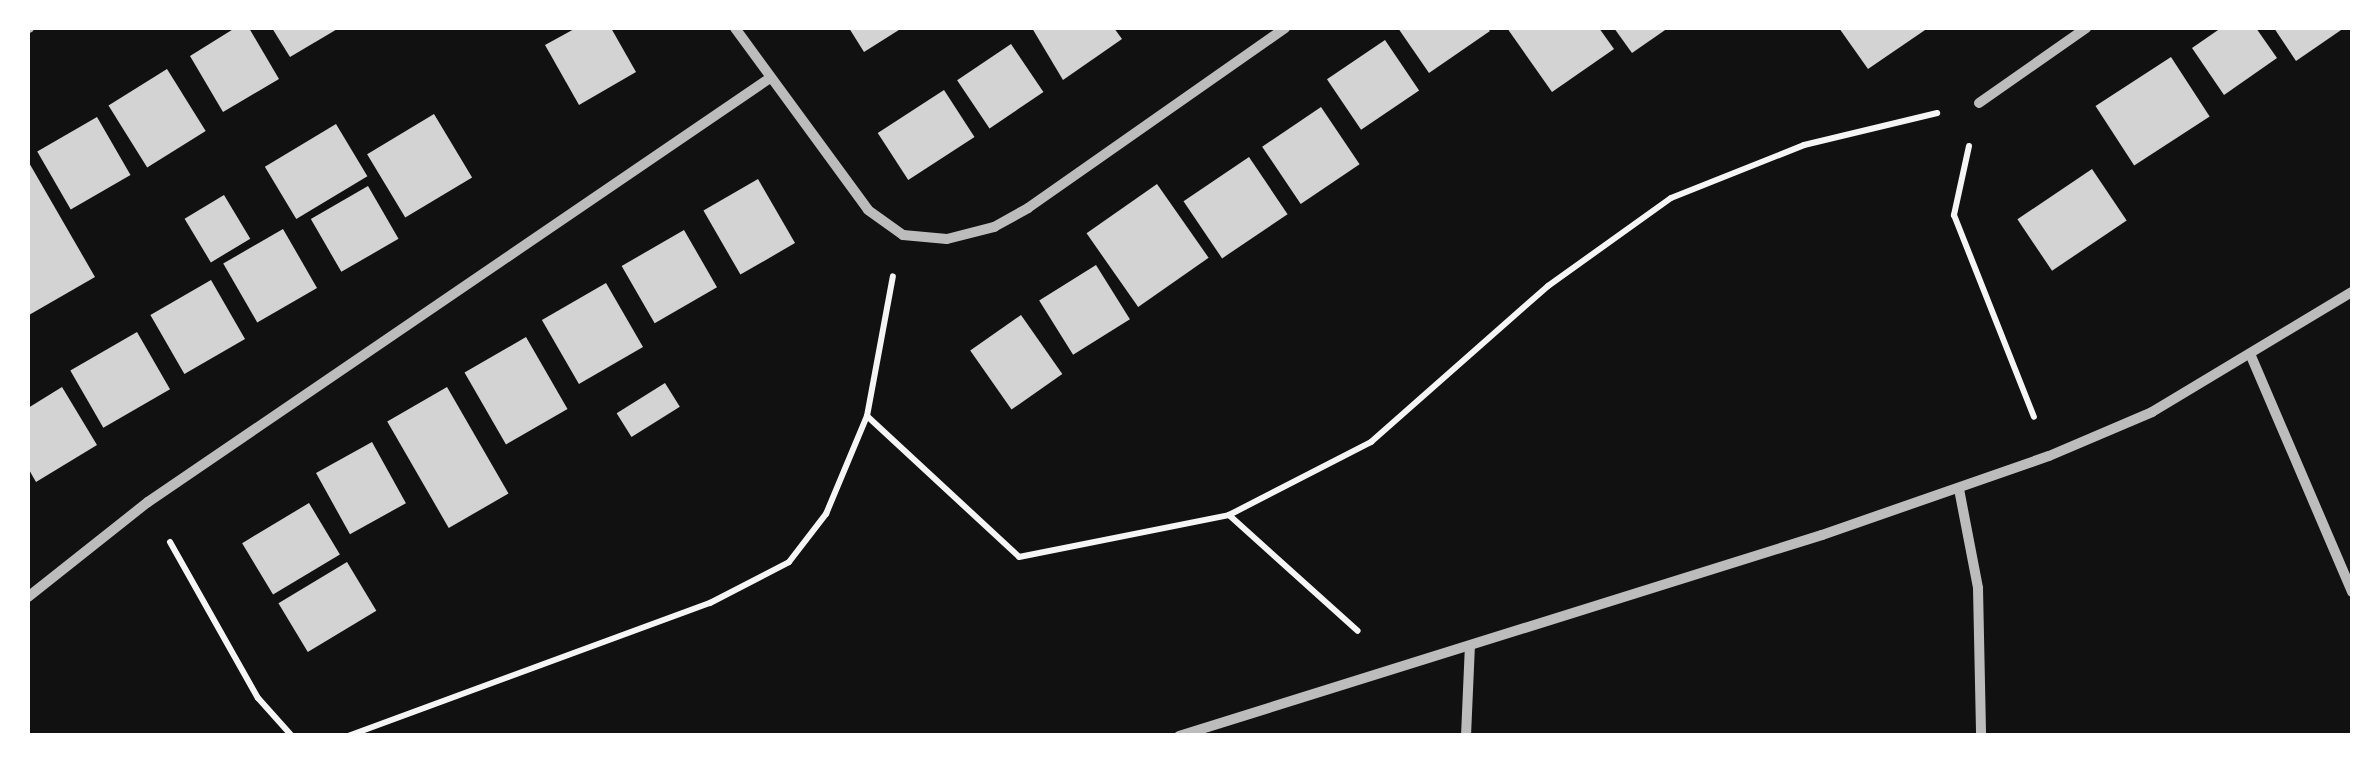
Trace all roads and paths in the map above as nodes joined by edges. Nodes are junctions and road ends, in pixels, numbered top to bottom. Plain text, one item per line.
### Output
1 (735, 28) edge
2 (1285, 28) edge
3 (2086, 28) edge
4 (770, 78) junction
5 (1979, 103) junction
6 (903, 235) junction
7 (2352, 292) edge
8 (2251, 356) junction
9 (867, 416) junction
10 (2049, 456) junction
11 (1960, 490) junction
12 (148, 502) junction
13 (1229, 515) junction
14 (2352, 592) edge
15 (28, 596) edge
16 (1470, 646) junction
17 (1398, 667) junction
18 (292, 736) edge
19 (348, 736) edge
20 (1179, 736) edge
21 (1466, 736) edge
22 (1980, 736) edge

1 - 4 street
2 - 6 street
3 - 5 street
4 - 6 street
4 - 12 street
5 - 10 path
5 - 13 path
6 - 9 path
7 - 8 street
8 - 10 street
8 - 14 street
9 - 13 path
9 - 19 path
10 - 11 street
11 - 16 street
11 - 22 street
12 - 15 street
12 - 18 path
13 - 17 path
16 - 17 street
16 - 21 street
17 - 20 street

